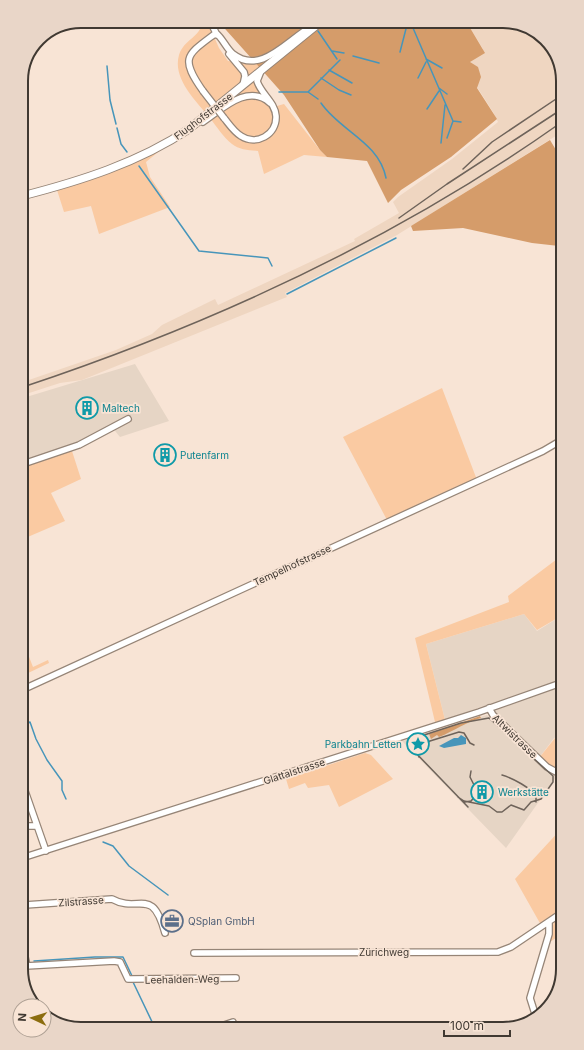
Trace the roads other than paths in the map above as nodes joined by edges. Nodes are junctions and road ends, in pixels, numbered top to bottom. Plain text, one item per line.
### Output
1 (214, 28) edge
2 (309, 28) edge
3 (313, 28) edge
4 (216, 33) junction
5 (262, 69) junction
6 (243, 85) junction
7 (272, 105) junction
8 (189, 129) junction
9 (28, 194) edge
10 (128, 419) dead end
11 (556, 443) edge
12 (28, 462) edge
13 (556, 685) edge
14 (28, 687) edge
15 (489, 708) junction
16 (556, 772) edge
17 (28, 800) edge
18 (28, 826) edge
19 (37, 826) junction
20 (46, 851) junction
21 (28, 856) edge
22 (28, 904) edge
23 (556, 917) edge
24 (549, 922) junction
25 (165, 933) dead end
26 (194, 953) dead end
27 (28, 966) edge
28 (236, 978) dead end
29 (534, 1012) edge

1 - 4 street
2 - 4 street
3 - 5 main road, Flughofstrasse
4 - 6 street
4 - 7 street, bridge
5 - 6 main road, Flughofstrasse
5 - 7 street
6 - 8 main road, Flughofstrasse
7 - 8 street
8 - 9 main road, Flughofstrasse
10 - 12 street
11 - 14 street, Tempelhofstrasse
13 - 15 street, Glattalstrasse
15 - 16 street, Altwistrasse
15 - 20 street, Glattalstrasse
17 - 19 street
18 - 19 street
19 - 20 street
20 - 21 street, Glattalstrasse
22 - 25 street, Zilstrasse
23 - 24 street, Zürichweg
24 - 26 street, Zürichweg
24 - 29 street
27 - 28 street, Leehalden-Weg

